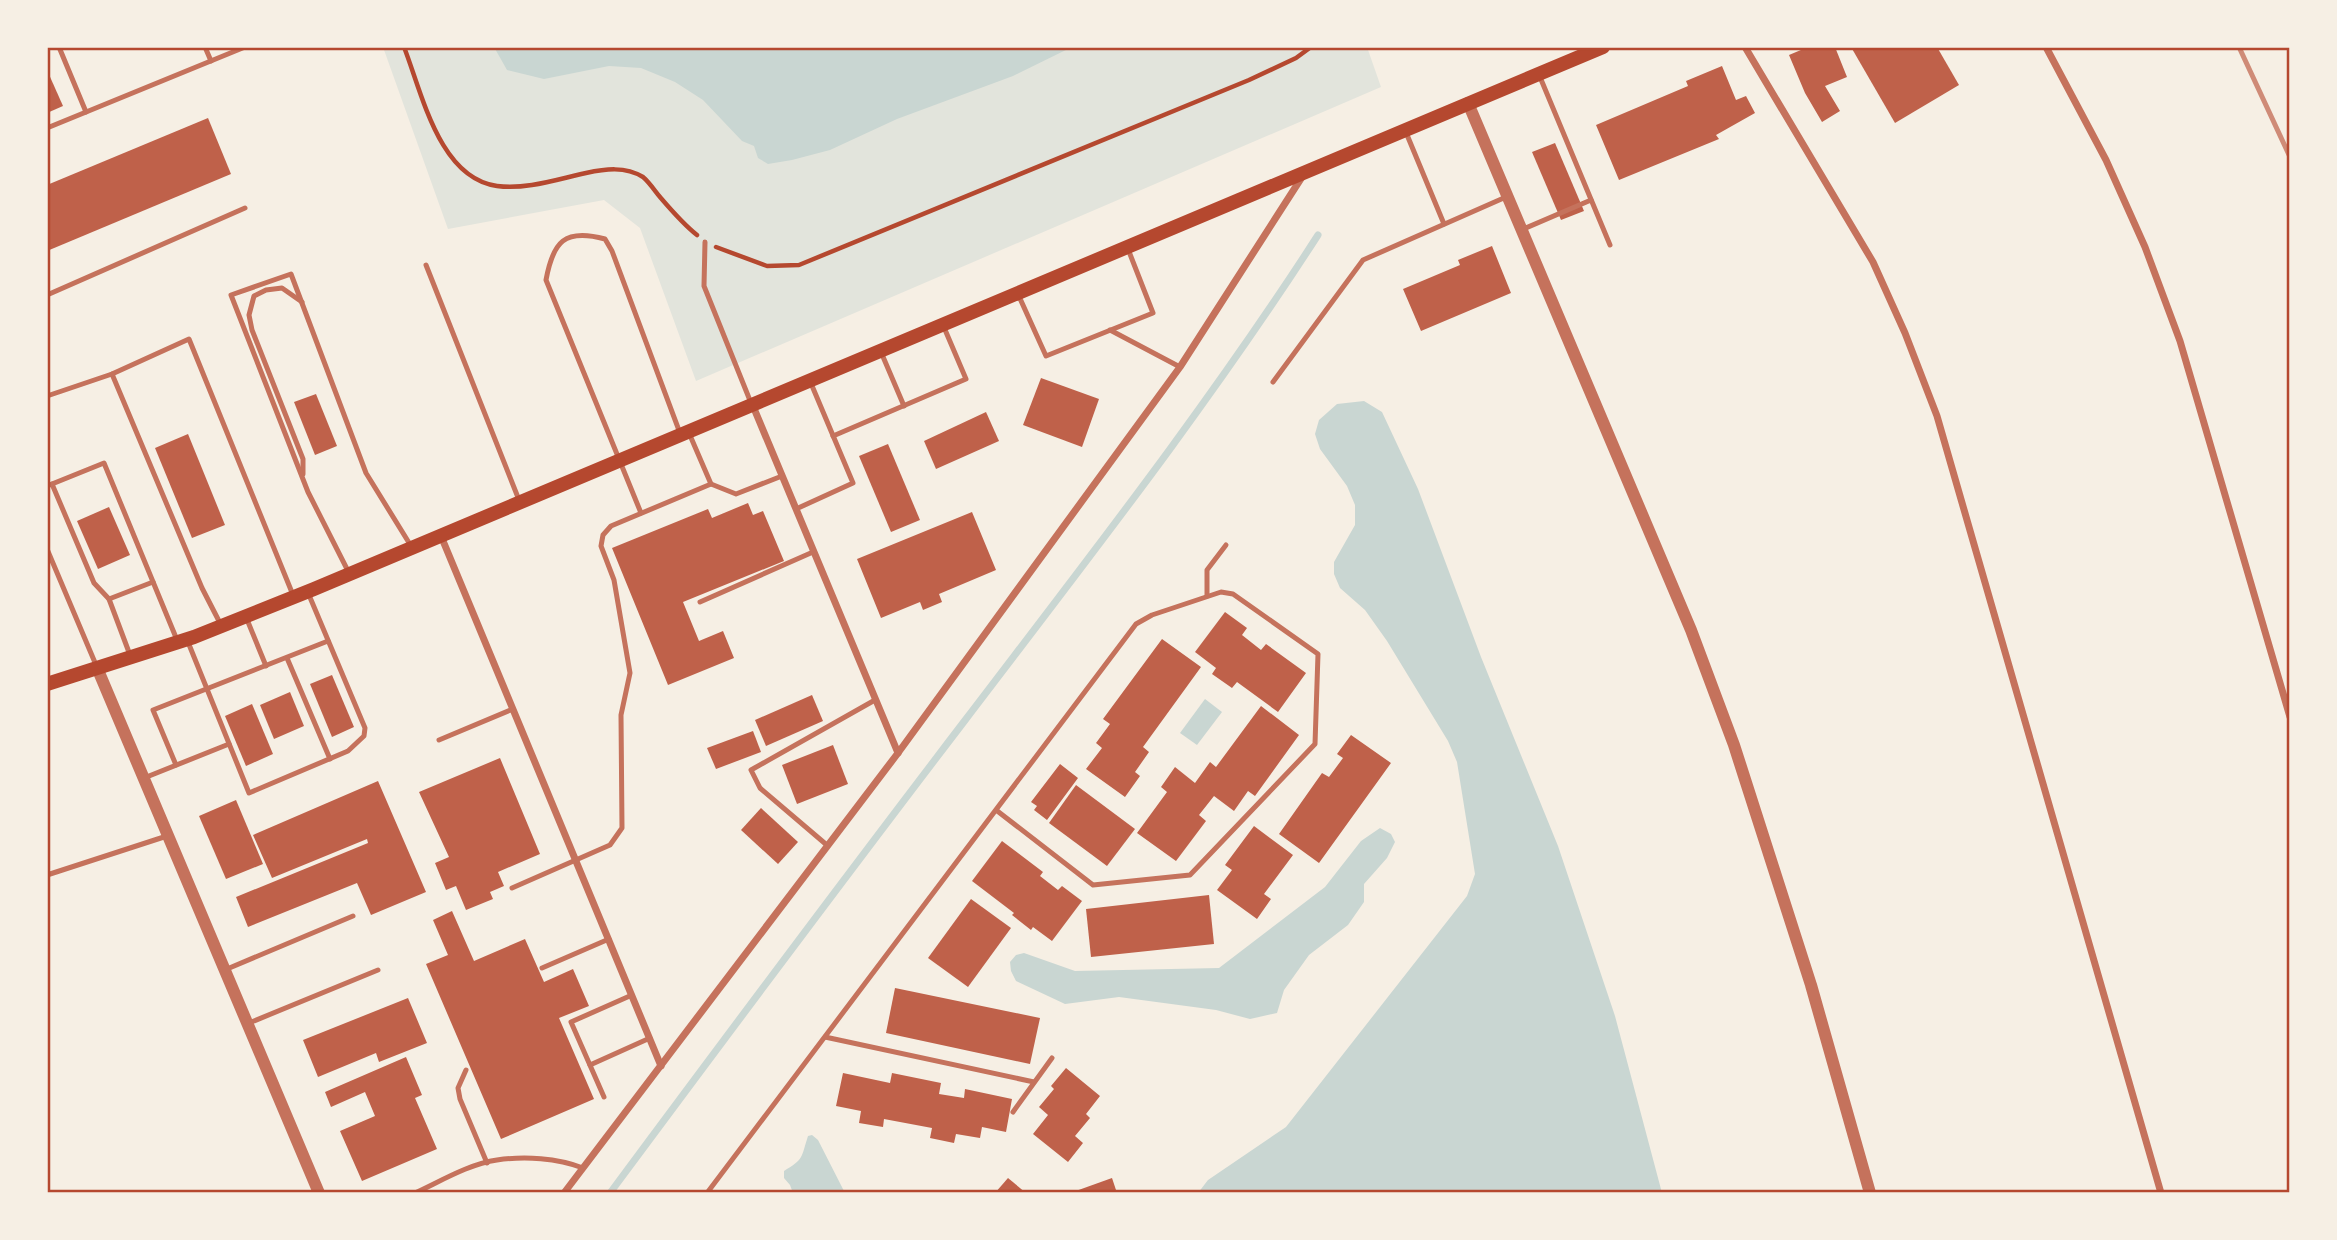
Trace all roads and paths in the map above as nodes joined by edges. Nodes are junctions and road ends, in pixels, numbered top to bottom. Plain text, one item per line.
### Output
1 (59, 47) edge
2 (205, 47) edge
3 (246, 47) edge
4 (404, 47) edge
5 (1311, 47) edge
6 (1602, 47) edge
7 (1745, 47) edge
8 (2046, 47) edge
9 (211, 61) junction
10 (1539, 74) junction
11 (1468, 103) junction
12 (86, 112) junction
13 (47, 128) edge
14 (1404, 130) junction
15 (1305, 172) junction
16 (1507, 196) junction
17 (1591, 200) junction
18 (246, 208) dead end
19 (1444, 224) junction
20 (1521, 230) junction
21 (705, 242) junction
22 (1610, 245) dead end
23 (1127, 247) junction
24 (426, 265) dead end
25 (1018, 293) junction
26 (47, 295) edge
27 (302, 302) junction
28 (943, 326) junction
29 (1110, 330) junction
30 (881, 352) junction
31 (1180, 367) junction
32 (112, 374) junction
33 (810, 382) junction
34 (1273, 382) dead end
35 (47, 396) edge
36 (753, 406) junction
37 (904, 406) junction
38 (685, 434) junction
39 (833, 436) junction
40 (620, 462) junction
41 (782, 476) junction
42 (303, 477) junction
43 (711, 484) junction
44 (50, 485) edge
45 (521, 503) junction
46 (796, 509) junction
47 (641, 513) junction
48 (441, 537) junction
49 (1226, 545) dead end
50 (413, 548) junction
51 (47, 549) edge
52 (813, 552) junction
53 (349, 575) junction
54 (153, 582) junction
55 (301, 595) junction
56 (1207, 596) junction
57 (109, 599) junction
58 (699, 602) dead end
59 (246, 616) junction
60 (221, 625) junction
61 (182, 640) junction
62 (328, 641) junction
63 (287, 657) junction
64 (132, 658) junction
65 (266, 666) junction
66 (98, 670) junction
67 (47, 684) edge
68 (207, 688) junction
69 (876, 700) junction
70 (513, 709) junction
71 (2290, 717) edge
72 (439, 740) dead end
73 (229, 744) junction
74 (898, 754) junction
75 (330, 759) junction
76 (176, 765) junction
77 (144, 778) junction
78 (996, 810) junction
79 (168, 835) junction
80 (828, 846) junction
81 (576, 860) junction
82 (47, 875) edge
83 (512, 888) dead end
84 (353, 916) dead end
85 (609, 939) junction
86 (542, 968) dead end
87 (225, 970) junction
88 (378, 970) dead end
89 (632, 995) junction
90 (247, 1024) junction
91 (825, 1037) junction
92 (650, 1038) junction
93 (1052, 1058) dead end
94 (590, 1065) junction
95 (661, 1066) junction
96 (466, 1070) dead end
97 (1034, 1082) junction
98 (604, 1097) dead end
99 (1013, 1112) dead end
100 (487, 1163) junction
101 (583, 1168) junction
102 (319, 1193) edge
103 (415, 1193) edge
104 (564, 1193) edge
105 (707, 1193) edge
106 (1870, 1193) edge
107 (2161, 1193) edge

1 - 12 lane
2 - 9 lane
3 - 9 lane
4 - 21 path
5 - 21 path
6 - 10 main road
7 - 107 street
8 - 71 street
9 - 12 lane
10 - 11 main road
10 - 17 lane
11 - 14 main road
11 - 16 street
12 - 13 lane
14 - 15 main road
14 - 19 lane
15 - 23 main road
15 - 31 street
16 - 19 lane
16 - 20 street
17 - 20 lane
17 - 22 lane
18 - 26 lane
19 - 34 lane
20 - 106 street
21 - 36 lane
23 - 25 main road
23 - 29 lane
24 - 45 lane
25 - 28 main road
25 - 29 lane
27 - 42 lane
27 - 42 lane
27 - 50 lane
28 - 30 main road
28 - 37 lane
29 - 31 lane
30 - 33 main road
30 - 37 lane
31 - 74 street
32 - 35 lane
32 - 55 lane
32 - 60 lane
33 - 36 main road
33 - 39 lane
36 - 38 main road
36 - 41 street
37 - 39 lane
38 - 40 main road
38 - 40 lane
38 - 43 lane
39 - 46 lane
40 - 45 main road
40 - 47 lane
41 - 43 lane
41 - 46 street
42 - 53 lane
43 - 47 lane
44 - 54 lane
44 - 57 lane
45 - 48 main road
46 - 52 street
47 - 81 lane
48 - 50 main road
48 - 70 street
49 - 56 lane
50 - 53 main road
51 - 66 lane
52 - 58 lane
52 - 69 street
53 - 55 main road
54 - 57 lane
54 - 61 lane
55 - 59 main road
55 - 62 lane
56 - 78 lane
56 - 78 lane
57 - 64 lane
59 - 60 main road
59 - 65 lane
60 - 61 main road
61 - 64 main road
61 - 68 lane
62 - 63 lane
62 - 75 lane
63 - 65 lane
63 - 75 lane
64 - 66 main road
65 - 68 lane
66 - 67 main road
66 - 77 street
68 - 73 lane
68 - 76 lane
69 - 74 street
69 - 80 lane
70 - 72 lane
70 - 81 street
73 - 75 lane
73 - 76 lane
74 - 80 street
76 - 77 lane
77 - 79 street
78 - 91 lane
79 - 82 lane
79 - 87 street
80 - 95 street
81 - 83 lane
81 - 85 street
84 - 87 lane
85 - 86 lane
85 - 89 street
87 - 90 street
88 - 90 lane
89 - 92 street
89 - 94 lane
90 - 102 street
91 - 97 lane
91 - 105 lane
92 - 94 lane
92 - 95 street
93 - 97 lane
94 - 98 lane
95 - 101 street
96 - 100 lane
97 - 99 lane
100 - 101 lane
100 - 103 lane
101 - 104 street

